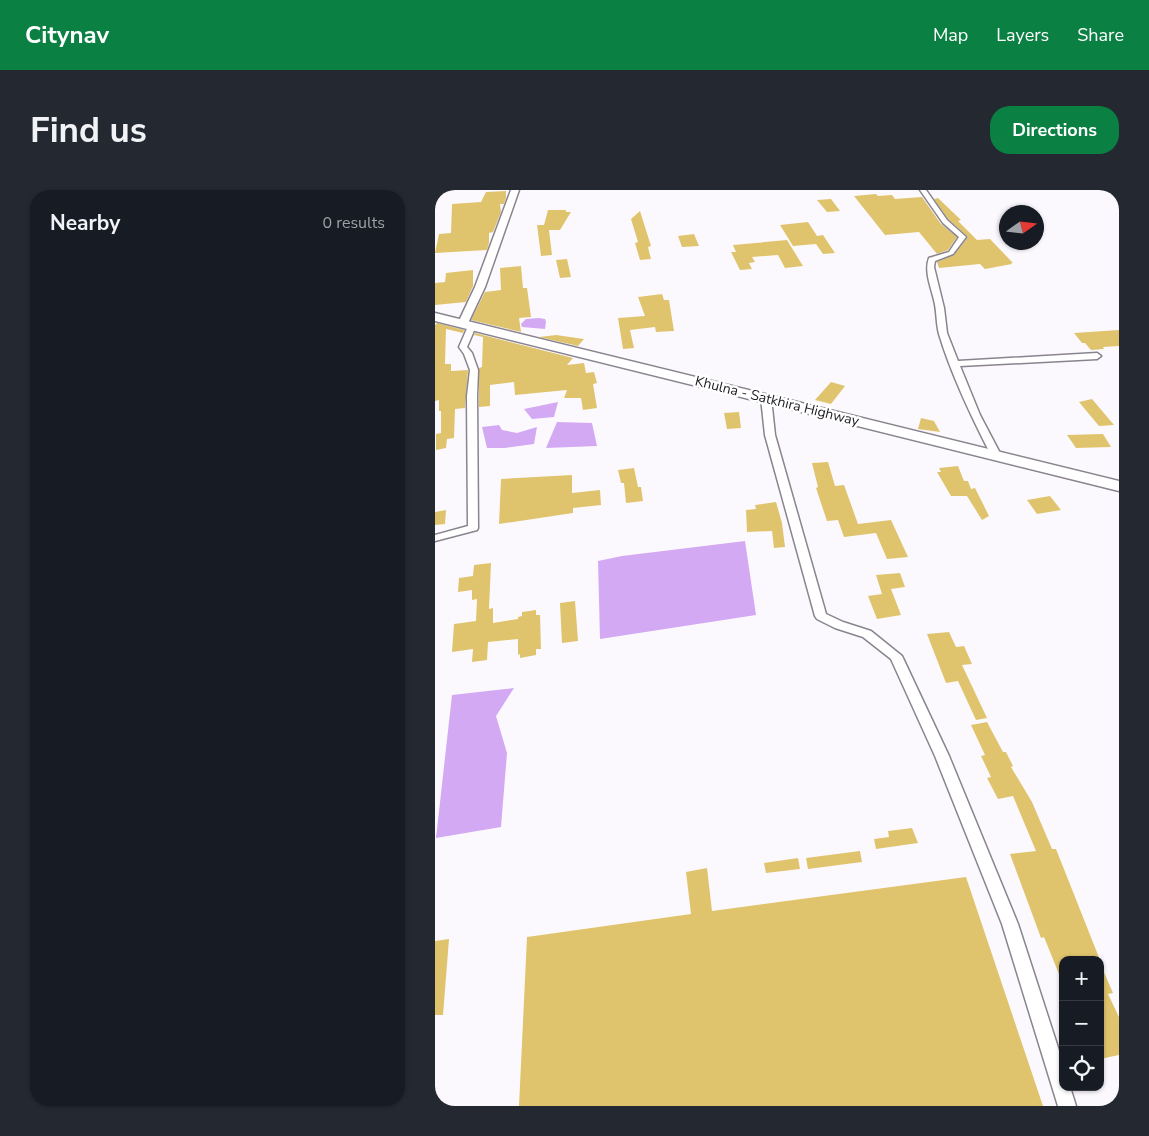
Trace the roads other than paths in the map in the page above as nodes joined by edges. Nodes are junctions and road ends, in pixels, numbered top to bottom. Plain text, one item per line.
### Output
1 (515, 190) edge
2 (923, 190) edge
3 (435, 317) edge
4 (468, 324) junction
5 (1097, 356) dead end
6 (955, 364) junction
7 (766, 398) junction
8 (996, 455) junction
9 (1119, 486) edge
10 (435, 538) edge
11 (1067, 1106) edge

1 - 4 street
2 - 6 street
3 - 4 highway, Khulna - Satkhira Highway
4 - 7 highway, Khulna - Satkhira Highway
4 - 10 street
5 - 6 street
6 - 8 street
7 - 8 highway, Khulna - Satkhira Highway
7 - 11 street
8 - 9 highway, Khulna - Satkhira Highway

